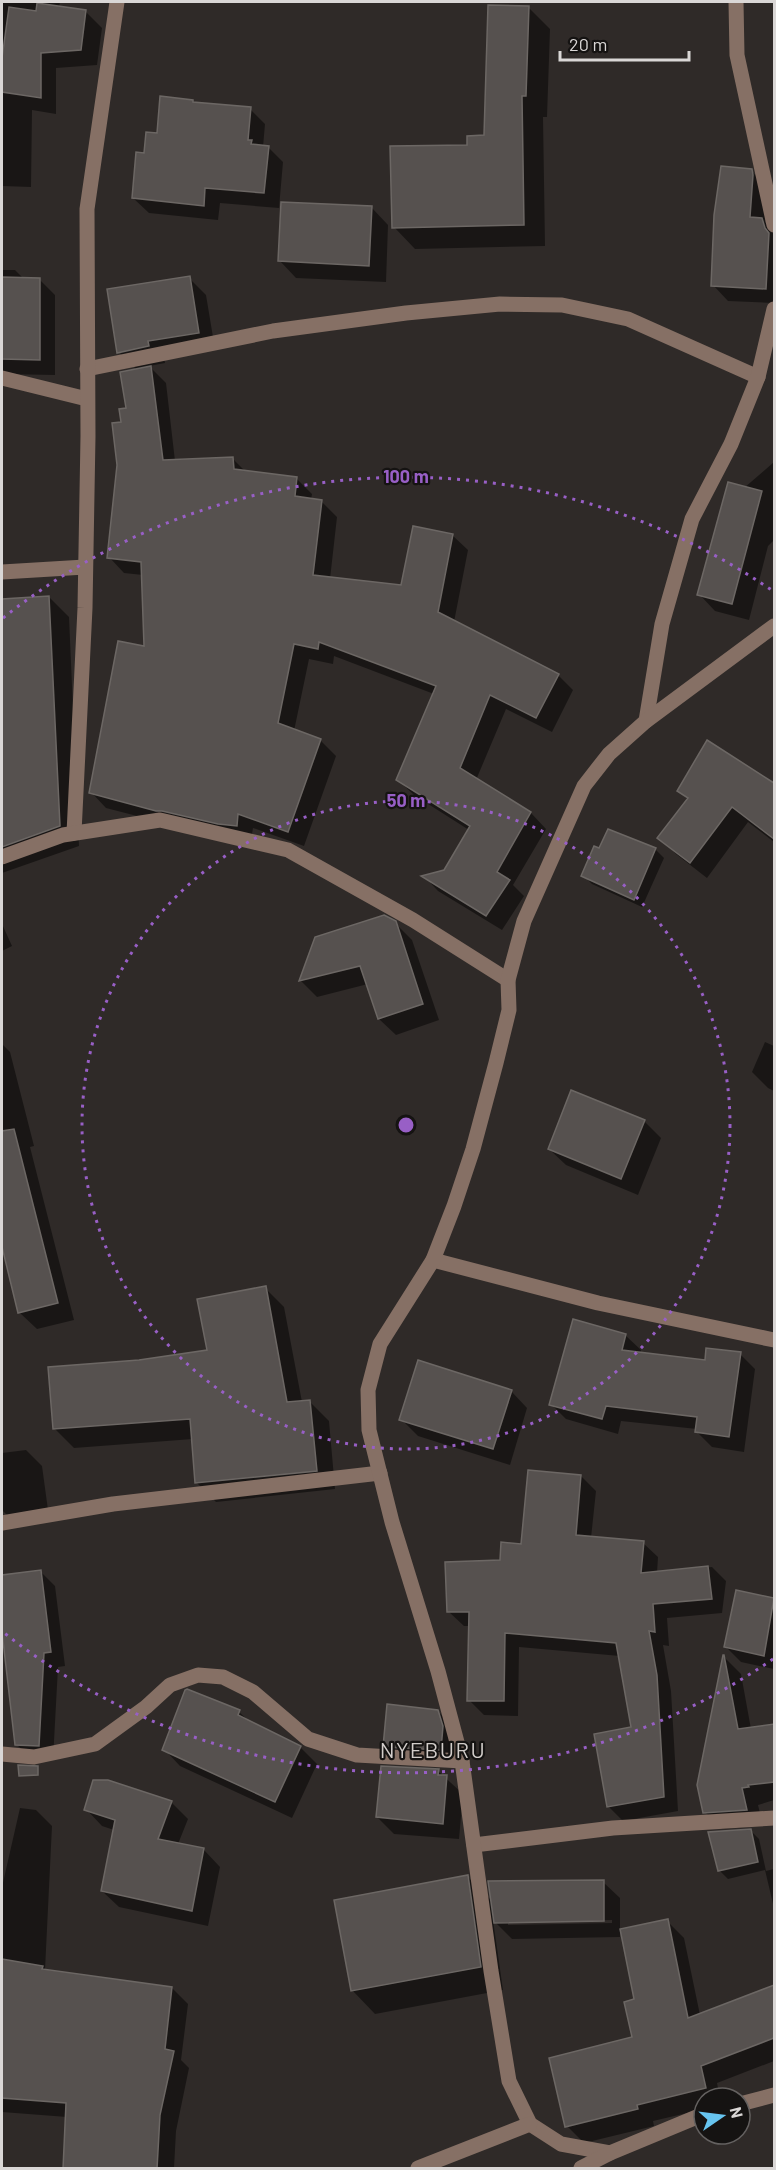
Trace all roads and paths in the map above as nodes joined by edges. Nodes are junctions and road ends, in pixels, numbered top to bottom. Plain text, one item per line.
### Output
1 (117, 2) edge
2 (736, 2) edge
3 (774, 225) edge
4 (774, 309) edge
5 (87, 369) junction
6 (758, 377) junction
7 (2, 378) edge
8 (87, 399) junction
9 (85, 567) junction
10 (2, 572) edge
11 (774, 626) edge
12 (646, 721) junction
13 (75, 833) junction
14 (2, 857) edge
15 (508, 980) junction
16 (433, 1260) junction
17 (774, 1340) edge
18 (380, 1473) junction
19 (2, 1523) edge
20 (2, 1754) edge
21 (462, 1761) junction
22 (774, 1818) edge
23 (474, 1845) junction
24 (774, 2095) edge
25 (752, 2101) edge
26 (692, 2120) edge
27 (530, 2124) junction
28 (610, 2153) junction
29 (418, 2169) edge
30 (581, 2169) edge

1 - 5 street
2 - 3 street
4 - 6 street
5 - 6 street
5 - 8 street
6 - 12 street
7 - 8 street
8 - 9 street
9 - 10 street
9 - 13 street
11 - 12 street
12 - 15 street
13 - 14 street
13 - 15 street
15 - 16 street
16 - 17 street
16 - 18 street
18 - 19 street
18 - 21 street
20 - 21 street
21 - 23 street
22 - 23 street
23 - 27 street
24 - 25 street
26 - 28 street
27 - 28 street
27 - 29 street
28 - 30 street

